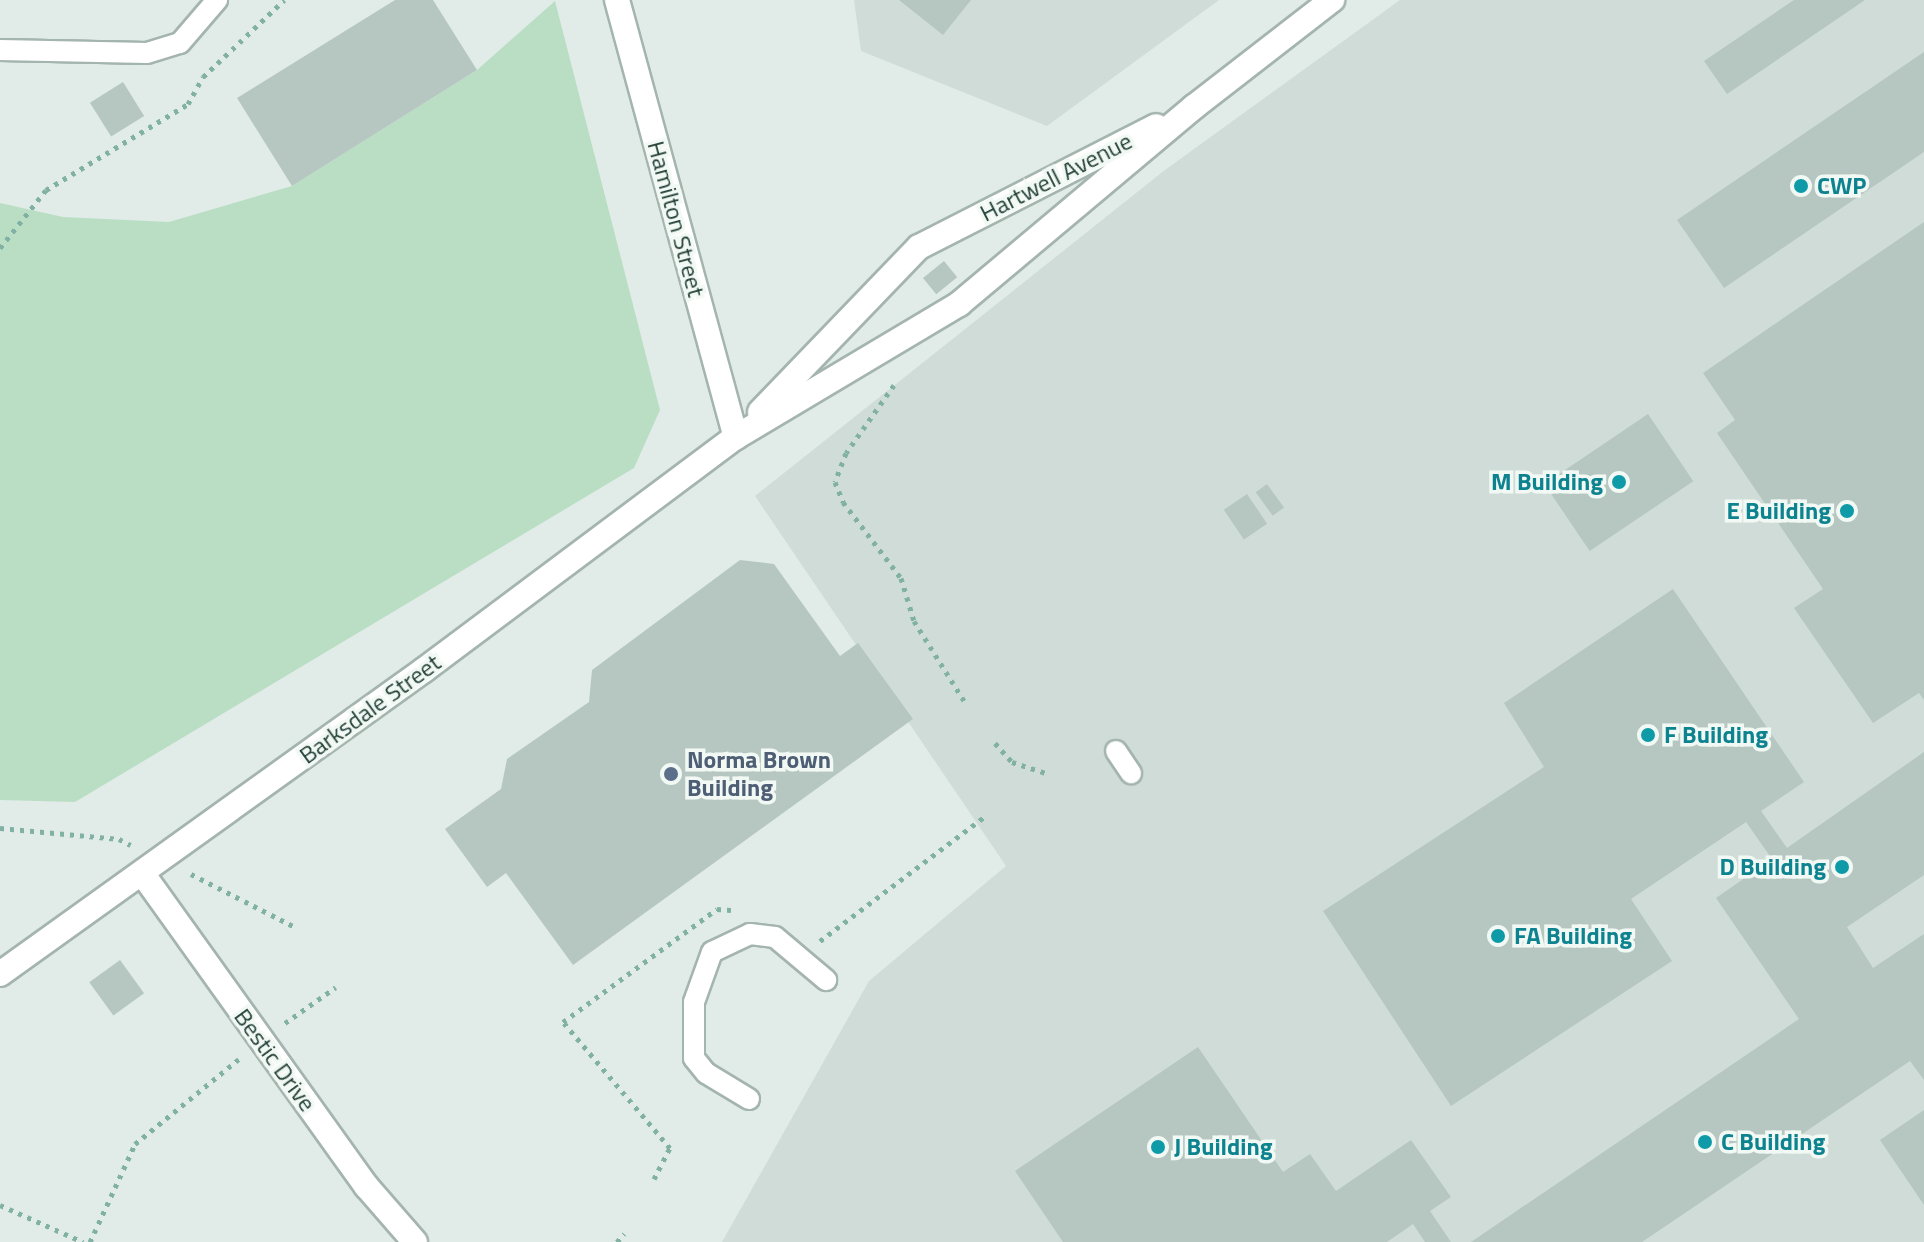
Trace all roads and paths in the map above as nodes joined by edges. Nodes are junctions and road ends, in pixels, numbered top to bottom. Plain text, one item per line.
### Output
1 (217, 0) edge
2 (284, 0) edge
3 (617, 0) edge
4 (1332, 0) edge
5 (0, 50) edge
6 (1194, 107) junction
7 (919, 247) joint
8 (0, 248) edge
9 (959, 304) joint
10 (894, 385) dead end
11 (736, 437) junction
12 (966, 704) dead end
13 (995, 743) dead end
14 (1116, 751) dead end
15 (1045, 773) dead end
16 (1131, 773) dead end
17 (142, 873) junction
18 (0, 974) edge
19 (826, 980) dead end
20 (336, 987) dead end
21 (261, 1040) junction
22 (749, 1099) dead end
23 (0, 1205) edge
24 (624, 1234) dead end
25 (83, 1242) edge
26 (90, 1242) edge
27 (415, 1242) edge
28 (617, 1242) edge

1 - 5 lane
2 - 8 path
3 - 11 street, Hamilton Street
4 - 6 street, Hartwell Avenue
6 - 7 street, Hartwell Avenue
6 - 9 street, Hartwell Avenue
7 - 11 street, Barksdale Street
9 - 11 street, Barksdale Street
10 - 12 path
11 - 17 street, Barksdale Street
13 - 15 path
14 - 16 lane
17 - 18 street, Barksdale Street
17 - 21 street, Bestic Drive
19 - 22 lane
20 - 21 path
21 - 26 path
21 - 27 street, Bestic Drive
23 - 25 path
24 - 28 path

